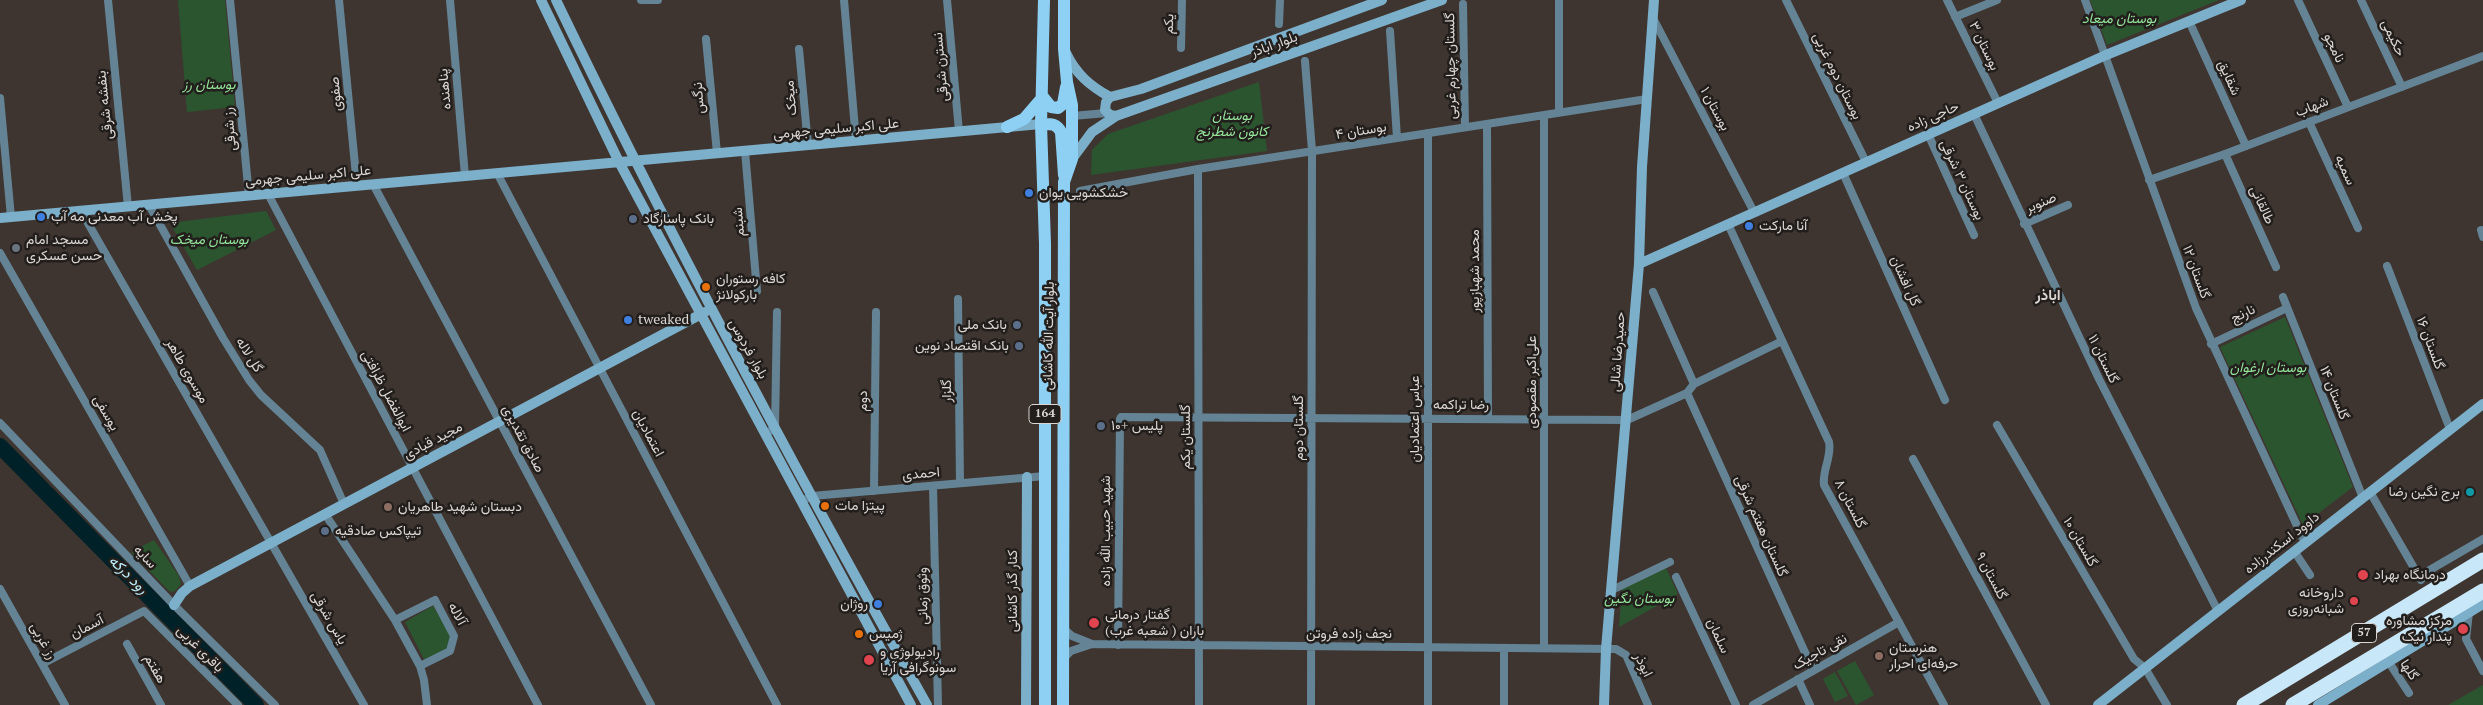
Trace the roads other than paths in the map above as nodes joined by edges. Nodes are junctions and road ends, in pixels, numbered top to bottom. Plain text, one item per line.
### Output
1 (108, 0) edge
2 (230, 0) edge
3 (340, 0) edge
4 (450, 0) edge
5 (541, 0) edge
6 (556, 0) edge
7 (658, 0) edge
8 (844, 0) edge
9 (947, 0) edge
10 (1044, 0) edge
11 (1064, 0) edge
12 (1182, 0) edge
13 (1280, 0) edge
14 (1382, 0) edge
15 (1442, 0) edge
16 (1559, 0) edge
17 (1654, 0) edge
18 (1787, 0) edge
19 (1947, 0) edge
20 (1997, 0) edge
21 (2085, 0) edge
22 (2241, 0) edge
23 (2298, 0) edge
24 (2361, 0) edge
25 (641, 1) edge
26 (1463, 4) dead end
27 (1955, 17) junction
28 (1653, 18) junction
29 (2189, 21) junction
30 (1279, 24) dead end
31 (1390, 31) dead end
32 (706, 39) dead end
33 (1181, 48) dead end
34 (800, 49) dead end
35 (1064, 49) junction
36 (2106, 55) junction
37 (2483, 56) edge
38 (1305, 62) dead end
39 (1067, 82) junction
40 (2402, 87) junction
41 (1043, 96) junction
42 (1110, 97) junction
43 (0, 98) edge
44 (1647, 99) junction
45 (1998, 103) junction
46 (2348, 107) junction
47 (1559, 112) junction
48 (1974, 114) junction
49 (1112, 115) junction
50 (1544, 115) junction
51 (1072, 116) junction
52 (2309, 122) junction
53 (1041, 124) junction
54 (1487, 124) junction
55 (1007, 127) junction
56 (1465, 127) junction
57 (959, 131) junction
58 (1428, 133) junction
59 (1928, 134) junction
60 (1396, 138) junction
61 (856, 141) junction
62 (808, 145) junction
63 (2246, 146) junction
64 (746, 151) junction
65 (1312, 151) junction
66 (717, 153) junction
67 (2225, 154) junction
68 (1072, 159) junction
69 (634, 161) junction
70 (619, 162) junction
71 (1866, 162) junction
72 (1198, 169) junction
73 (497, 173) junction
74 (1843, 173) junction
75 (465, 176) junction
76 (2149, 180) junction
77 (1064, 182) junction
78 (373, 184) junction
79 (357, 186) junction
80 (1080, 191) dead end
81 (268, 194) junction
82 (249, 196) junction
83 (149, 205) junction
84 (2068, 205) dead end
85 (128, 207) junction
86 (81, 211) junction
87 (1754, 212) junction
88 (5, 218) edge
89 (1728, 224) junction
90 (2024, 224) junction
91 (2358, 228) dead end
92 (1974, 235) dead end
93 (0, 253) edge
94 (1639, 264) junction
95 (2387, 266) dead end
96 (2276, 267) dead end
97 (758, 291) dead end
98 (1653, 292) dead end
99 (2283, 297) dead end
100 (958, 299) dead end
101 (2287, 308) junction
102 (710, 309) junction
103 (777, 312) dead end
104 (876, 312) dead end
105 (700, 315) junction
106 (1782, 341) junction
107 (2211, 344) junction
108 (600, 368) junction
109 (1694, 384) junction
110 (1687, 393) junction
111 (1945, 400) dead end
112 (2483, 404) edge
113 (1312, 417) junction
114 (1120, 418) joint
115 (1198, 418) junction
116 (1428, 418) junction
117 (1488, 418) junction
118 (1544, 419) junction
119 (1627, 420) junction
120 (500, 421) junction
121 (0, 423) edge
122 (1997, 425) dead end
123 (776, 428) junction
124 (2450, 429) junction
125 (765, 434) junction
126 (1913, 459) dead end
127 (413, 468) junction
128 (1045, 476) junction
129 (1027, 477) junction
130 (960, 483) junction
131 (933, 486) junction
132 (874, 491) junction
133 (2366, 495) junction
134 (812, 496) junction
135 (802, 501) junction
136 (344, 504) junction
137 (326, 514) junction
138 (2483, 538) edge
139 (271, 543) junction
140 (2305, 543) junction
141 (2294, 551) junction
142 (2483, 560) edge
143 (1670, 562) dead end
144 (2428, 570) dead end
145 (2310, 575) dead end
146 (1676, 577) dead end
147 (2421, 580) dead end
148 (860, 585) junction
149 (190, 586) junction
150 (0, 589) edge
151 (1612, 590) junction
152 (850, 591) junction
153 (2483, 591) edge
154 (174, 604) junction
155 (2483, 604) edge
156 (2218, 611) junction
157 (144, 612) joint
158 (2469, 612) junction
159 (2454, 615) junction
160 (395, 620) junction
161 (1899, 622) junction
162 (1064, 629) junction
163 (127, 644) dead end
164 (1092, 644) junction
165 (1118, 645) junction
166 (1199, 646) junction
167 (1312, 646) junction
168 (1428, 647) junction
169 (1504, 648) junction
170 (1544, 648) junction
171 (1606, 649) junction
172 (1064, 658) junction
173 (2388, 661) junction
174 (42, 664) junction
175 (420, 666) junction
176 (2145, 668) junction
177 (1813, 670) junction
178 (2483, 671) edge
179 (1798, 679) junction
180 (2409, 693) dead end
181 (65, 705) edge
182 (161, 705) edge
183 (238, 705) edge
184 (275, 705) edge
185 (364, 705) edge
186 (427, 705) edge
187 (538, 705) edge
188 (651, 705) edge
189 (777, 705) edge
190 (911, 705) edge
191 (926, 705) edge
192 (938, 705) edge
193 (1026, 705) edge
194 (1045, 705) edge
195 (1064, 705) edge
196 (1199, 705) edge
197 (1311, 705) edge
198 (1428, 705) edge
199 (1504, 705) edge
200 (1604, 705) edge
201 (1648, 705) edge
202 (1736, 705) edge
203 (1753, 705) edge
204 (1810, 705) edge
205 (1944, 705) edge
206 (2046, 705) edge
207 (2098, 705) edge
208 (2167, 705) edge
209 (2244, 705) edge
210 (2293, 705) edge
211 (2318, 705) edge

1 - 85 street, بنفشه شرقی
2 - 82 street, رز شرقی
3 - 79 street, صفوی
4 - 75 street, پناهنده
5 - 70 main road, بلوار فردوس
6 - 69 main road, بلوار فردوس
7 - 25 street
8 - 61 street
9 - 57 street, نسترن شرقی
10 - 41 main road, بلوار آیت الله کاشانی / 164
11 - 35 main road, بلوار آیت الله کاشانی / 164
12 - 33 street, یکم
13 - 30 street
14 - 42 main road, بلوار اباذر
15 - 49 main road, بلوار اباذر
16 - 47 street
17 - 28 main road, حمیدرضا شالی
18 - 71 street, بوستان دوم غربی
19 - 27 street, بوستان ۳
20 - 27 street
21 - 36 street, گلستان ۱۲
22 - 29 main road, حاجی زاده
23 - 46 street, نامجو
24 - 40 street, حکیمی
26 - 56 street, گلستان چهارم غربی
27 - 45 street, بوستان ۳
28 - 44 main road, حمیدرضا شالی
28 - 87 street, بوستان ۱
29 - 36 main road, حاجی زاده
29 - 63 street, شقایق
31 - 60 street
32 - 66 street, نرگس
34 - 62 street, میخک
35 - 39 main road, بلوار آیت الله کاشانی / 164
35 - 42 main road
36 - 45 main road, حاجی زاده
36 - 76 street, گلستان ۱۲
37 - 40 street, شهاب
38 - 65 street, گلستان دوم
39 - 41 main road
39 - 51 main road, بلوار آیت الله کاشانی / 164
40 - 46 street, شهاب
41 - 53 main road, بلوار آیت الله کاشانی / 164
41 - 55 main road
42 - 49 main road
43 - 88 street
44 - 47 street, بوستان ۴
44 - 94 main road, حمیدرضا شالی
45 - 48 main road, حاجی زاده
46 - 52 street, شهاب
47 - 50 street, بوستان ۴
48 - 59 main road, حاجی زاده
48 - 90 street, گلستان ۱۱
49 - 51 street
49 - 68 main road, بلوار اباذر
50 - 54 street, بوستان ۴
50 - 118 street, علی‌اکبر مقصودی
51 - 68 main road, بلوار آیت الله کاشانی / 164
52 - 63 street, شهاب
52 - 91 street, سمیه
53 - 55 main road, علی اکبر سلیمی جهرمی
53 - 77 main road
53 - 128 main road, بلوار آیت الله کاشانی / 164
54 - 56 street, بوستان ۴
54 - 117 street, محمد شهبازپور
55 - 57 main road, علی اکبر سلیمی جهرمی
56 - 58 street, بوستان ۴
57 - 61 main road, علی اکبر سلیمی جهرمی
58 - 60 street, بوستان ۴
58 - 116 street, عباس اعتمادیان
59 - 71 main road, حاجی زاده
59 - 92 street, بوستان ۳ شرقی
60 - 65 street, بوستان ۴
61 - 62 main road, علی اکبر سلیمی جهرمی
62 - 64 main road, علی اکبر سلیمی جهرمی
63 - 67 street, شهاب
64 - 66 main road, علی اکبر سلیمی جهرمی
64 - 97 street, شبنم
65 - 72 street, بوستان ۴
65 - 113 street, گلستان دوم
66 - 69 main road, علی اکبر سلیمی جهرمی
67 - 76 street, شهاب
67 - 96 street, طالقانی
68 - 77 main road, بلوار آیت الله کاشانی / 164
69 - 70 main road, علی اکبر سلیمی جهرمی
69 - 102 main road, بلوار فردوس
70 - 73 main road, علی اکبر سلیمی جهرمی
70 - 105 main road, بلوار فردوس
71 - 74 main road, حاجی زاده
72 - 80 street, بوستان ۴
72 - 115 street, گلستان یکم
73 - 75 main road, علی اکبر سلیمی جهرمی
73 - 108 street, اعتمادیان
74 - 87 main road, حاجی زاده
74 - 111 street, گل افشان
75 - 78 main road, علی اکبر سلیمی جهرمی
76 - 107 street, گلستان ۱۲
77 - 162 main road, بلوار آیت الله کاشانی / 164
78 - 79 main road, علی اکبر سلیمی جهرمی
78 - 120 street, صادق تقدیری
79 - 81 main road, علی اکبر سلیمی جهرمی
81 - 82 main road, علی اکبر سلیمی جهرمی
81 - 127 street, ابوالفضل ظرافتی
82 - 83 main road, علی اکبر سلیمی جهرمی
83 - 85 main road, علی اکبر سلیمی جهرمی
83 - 136 street, گل لاله
84 - 90 street, صنوبر
85 - 86 main road, علی اکبر سلیمی جهرمی
86 - 88 main road, علی اکبر سلیمی جهرمی
86 - 139 street, موسوی طاهر
87 - 89 main road, حاجی زاده
89 - 94 main road, حاجی زاده
89 - 106 street, گلستان ٨
90 - 156 street, گلستان ۱۱
93 - 149 street, یوسفی
94 - 119 main road, حمیدرضا شالی
95 - 124 street, گلستان ۱۶
98 - 109 street
99 - 101 street, گلستان ۱۴
100 - 130 street, گلزار
101 - 107 street, نارنج
101 - 133 street, گلستان ۱۴
102 - 105 main road, مجید قبادی
102 - 123 main road, بلوار فردوس
103 - 123 street
104 - 132 street, دوم
105 - 108 main road, مجید قبادی
105 - 125 main road, بلوار فردوس
106 - 109 street, رضا تراکمه
106 - 161 street, گلستان ٨
107 - 140 street, گلستان ۱۲
108 - 120 main road, مجید قبادی
108 - 189 street, اعتمادیان
109 - 110 street, رضا تراکمه
110 - 119 street, رضا تراکمه
110 - 177 street, گلستان هفتم شرقی
112 - 124 main road, داوود اسکندرزاده
113 - 115 street, رضا تراکمه
113 - 116 street, رضا تراکمه
113 - 167 street, گلستان دوم
114 - 115 street, رضا تراکمه
114 - 165 street, شهید حبیب الله زاده
115 - 166 street, گلستان یکم
116 - 117 street, رضا تراکمه
116 - 168 street, عباس اعتمادیان
117 - 118 street, رضا تراکمه
118 - 119 street, رضا تراکمه
118 - 170 street, علی‌اکبر مقصودی
119 - 151 main road, حمیدرضا شالی
120 - 127 main road, مجید قبادی
120 - 188 street, صادق تقدیری
121 - 154 street, سایه
122 - 176 street, گلستان ۱۰
123 - 125 street
123 - 134 main road, بلوار فردوس
124 - 133 main road, داوود اسکندرزاده
125 - 135 main road, بلوار فردوس
126 - 206 street, گلستان ۹
127 - 136 main road, مجید قبادی
127 - 187 street, ابوالفضل ظرافتی
128 - 129 street, احمدی
128 - 194 main road, بلوار آیت الله کاشانی / 164
129 - 130 street, احمدی
129 - 193 main road, کنار گذر کاشانی
130 - 131 street, احمدی
131 - 132 street, احمدی
131 - 192 street, وثوق زمانی
132 - 134 street, احمدی
133 - 140 main road, داوود اسکندرزاده
133 - 147 street, گلستان ۱۴
134 - 135 street, احمدی
134 - 148 main road, بلوار فردوس
135 - 152 main road, بلوار فردوس
136 - 137 main road, مجید قبادی
137 - 139 main road, مجید قبادی
137 - 160 street
138 - 144 street
139 - 149 main road, مجید قبادی
139 - 185 street, یاس شرقی
140 - 141 main road, داوود اسکندرزاده
141 - 145 street
141 - 156 main road, داوود اسکندرزاده
142 - 209 highway, 57
143 - 151 street
146 - 202 street, سلمان
148 - 152 main road
148 - 191 main road, بلوار فردوس
149 - 154 main road, مجید قبادی
150 - 174 street, رز غربی
151 - 171 main road, حمیدرضا شالی
152 - 190 main road, بلوار فردوس
153 - 159 highway, 57
154 - 184 street, سایه
155 - 158 main road
156 - 176 main road, داوود اسکندرزاده
157 - 174 street, آسمان
157 - 183 street, باقری غربی
158 - 159 main road
158 - 178 street
159 - 173 main road
159 - 210 highway, 57
160 - 175 street
160 - 175 street, آلاله
161 - 177 street, نقی تاجیک
161 - 205 street, گلستان ٨
162 - 164 street, نجف زاده فروتن
162 - 172 main road, بلوار آیت الله کاشانی / 164
163 - 182 street, هفتم
164 - 165 street, نجف زاده فروتن
164 - 172 street, نجف زاده فروتن
165 - 166 street, نجف زاده فروتن
166 - 167 street, نجف زاده فروتن
166 - 196 street, گلستان یکم
167 - 168 street, نجف زاده فروتن
167 - 197 street, گلستان دوم
168 - 169 street, نجف زاده فروتن
168 - 198 street, عباس اعتمادیان
169 - 170 street, نجف زاده فروتن
169 - 199 street
170 - 171 street, نجف زاده فروتن
171 - 200 main road, حمیدرضا شالی
171 - 201 street, ابوذر
172 - 195 main road, بلوار آیت الله کاشانی / 164
173 - 180 street, گلها
173 - 211 main road
174 - 181 street, رز غربی
175 - 186 street
176 - 207 main road, داوود اسکندرزاده
176 - 208 street, گلستان ۱۰
177 - 179 street, نقی تاجیک
179 - 203 street, نقی تاجیک
179 - 204 street

